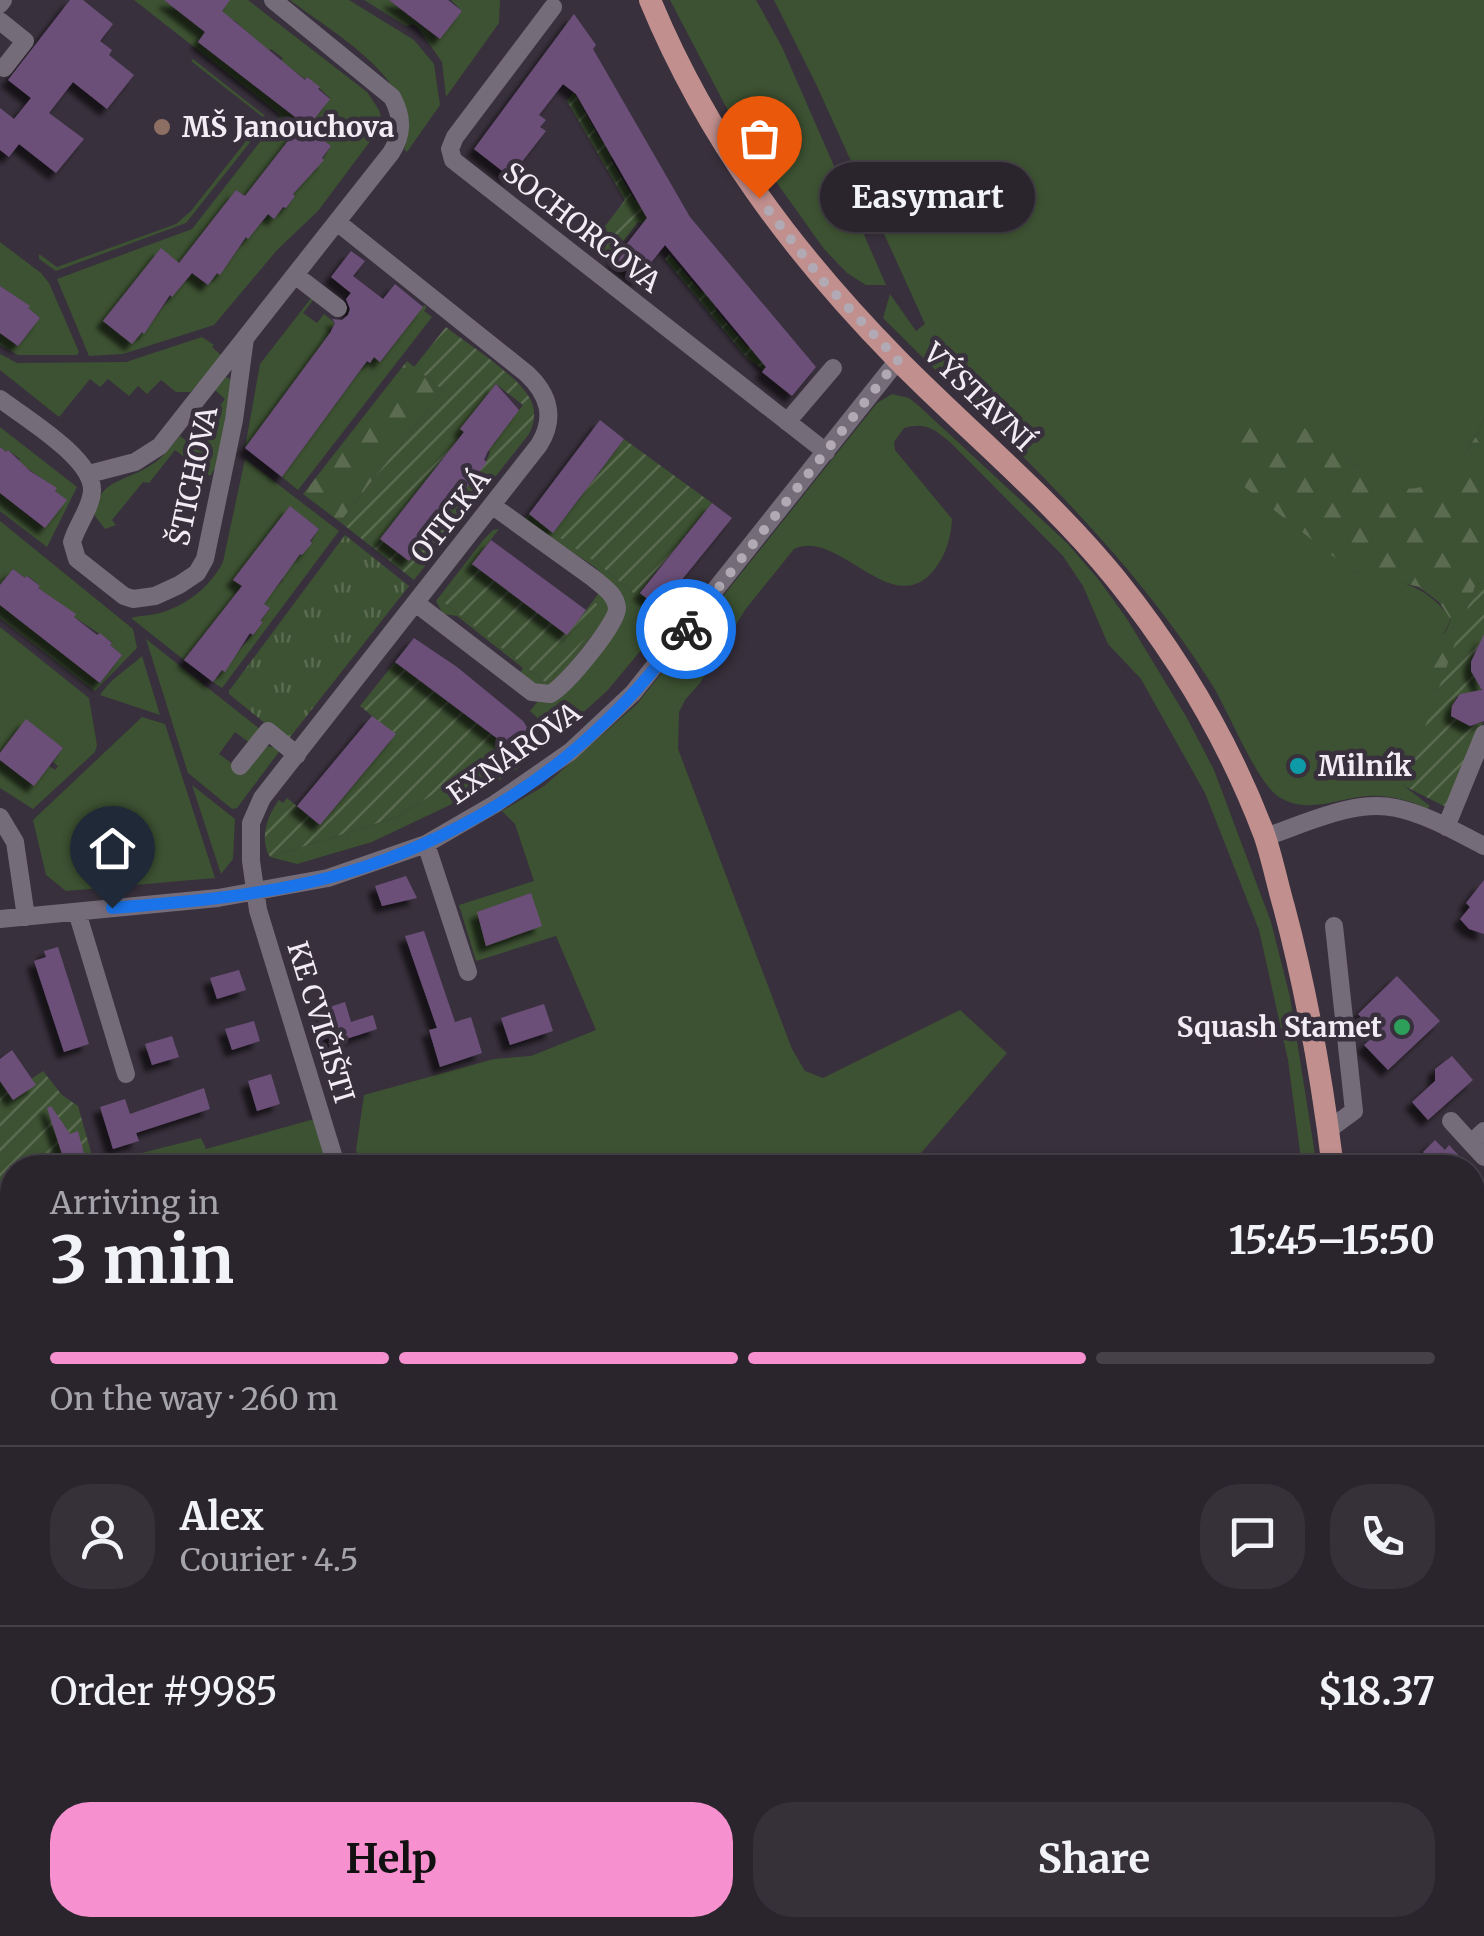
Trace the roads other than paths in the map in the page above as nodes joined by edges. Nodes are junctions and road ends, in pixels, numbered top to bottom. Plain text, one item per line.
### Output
1 (274, 0) edge
2 (650, 0) edge
3 (554, 7) dead end
4 (0, 21) edge
5 (4, 68) dead end
6 (337, 222) junction
7 (295, 275) junction
8 (338, 308) dead end
9 (245, 338) junction
10 (898, 360) junction
11 (833, 368) dead end
12 (0, 399) edge
13 (787, 422) junction
14 (826, 452) junction
15 (88, 474) junction
16 (493, 506) junction
17 (417, 604) junction
18 (1484, 734) edge
19 (297, 754) junction
20 (240, 766) dead end
21 (0, 817) edge
22 (1446, 826) junction
23 (1265, 837) junction
24 (426, 844) junction
25 (1484, 846) edge
26 (255, 892) junction
27 (78, 912) junction
28 (26, 916) junction
29 (0, 919) edge
30 (1334, 926) dead end
31 (468, 972) dead end
32 (1312, 1027) junction
33 (1345, 1037) junction
34 (126, 1074) dead end
35 (1451, 1120) dead end
36 (1328, 1130) junction
37 (1477, 1137) edge
38 (334, 1155) edge
39 (1331, 1155) edge

1 - 6 street, ŠTICHOVA
2 - 10 main road, VÝSTAVNÍ
3 - 13 street, SOCHORCOVA
4 - 5 street
6 - 7 street, ŠTICHOVA
6 - 16 street, OTICKÁ
7 - 8 street
7 - 9 street, ŠTICHOVA
9 - 15 street, ŠTICHOVA
9 - 15 street, ŠTICHOVA
10 - 14 street, EXNÁROVA
10 - 23 main road, VÝSTAVNÍ
11 - 13 street
12 - 15 street
13 - 14 street, SOCHORCOVA
14 - 24 street, EXNÁROVA
16 - 17 street, OTICKÁ
16 - 17 street
17 - 19 street, OTICKÁ
18 - 22 street
19 - 20 street
19 - 26 street, OTICKÁ
21 - 28 street
22 - 23 street
22 - 25 street
23 - 32 main road, VÝSTAVNÍ
24 - 26 street, EXNÁROVA
24 - 31 street
26 - 27 street, EXNÁROVA
26 - 38 street, KE CVIČIŠTI
27 - 28 street, EXNÁROVA
27 - 34 street
28 - 29 street, EXNÁROVA
30 - 33 street
32 - 33 street
32 - 36 main road, VÝSTAVNÍ
33 - 36 street
35 - 37 street
36 - 39 main road, VÝSTAVNÍ

